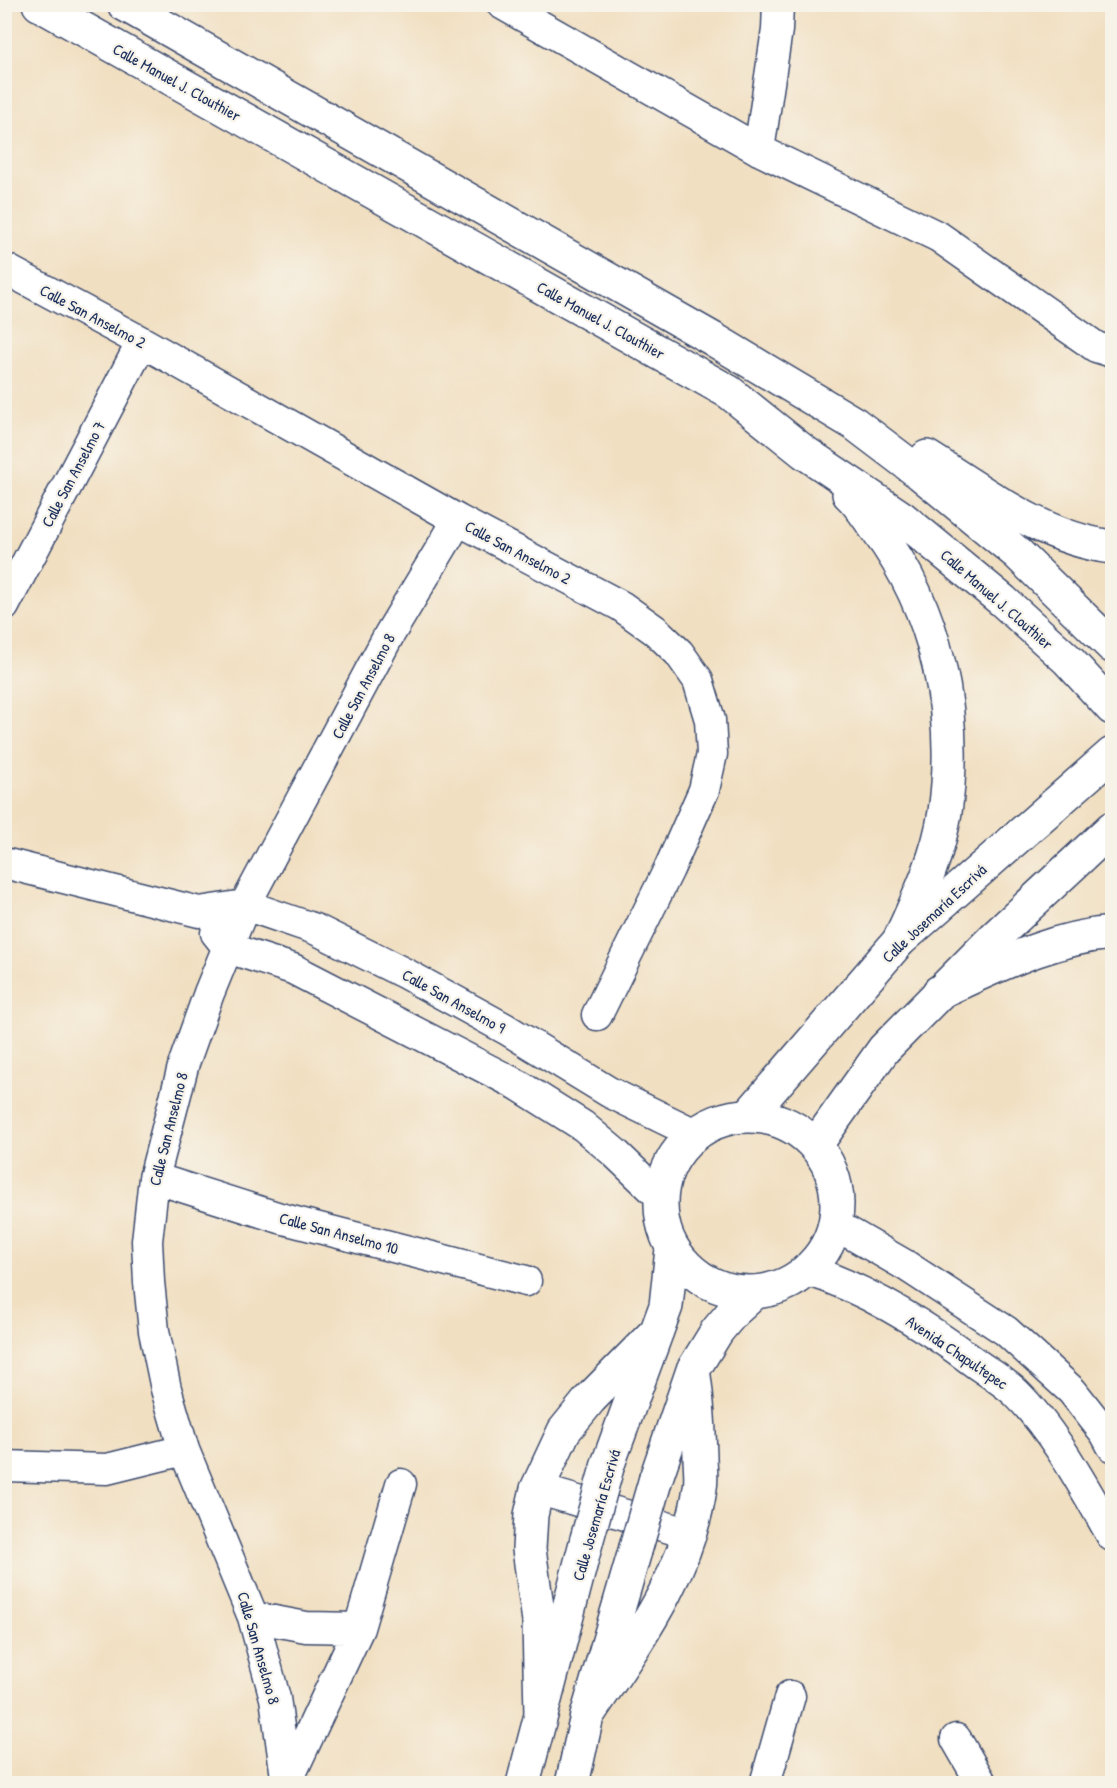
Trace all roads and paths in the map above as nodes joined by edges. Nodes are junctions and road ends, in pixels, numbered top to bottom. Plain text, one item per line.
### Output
1 (39, 4) edge
2 (124, 4) edge
3 (502, 4) edge
4 (778, 4) edge
5 (759, 150) junction
6 (4, 268) edge
7 (142, 342) junction
8 (1113, 352) edge
9 (855, 424) junction
10 (804, 452) junction
11 (458, 520) junction
12 (1113, 548) edge
13 (4, 606) edge
14 (1113, 646) edge
15 (1113, 708) edge
16 (1113, 754) edge
17 (1113, 828) edge
18 (4, 863) edge
19 (245, 905) junction
20 (199, 912) junction
21 (1113, 933) edge
22 (899, 941) junction
23 (228, 948) junction
24 (939, 992) junction
25 (597, 1015) dead end
26 (748, 1116) junction
27 (695, 1134) junction
28 (815, 1146) junction
29 (154, 1178) junction
30 (661, 1197) junction
31 (834, 1224) junction
32 (672, 1249) junction
33 (807, 1270) junction
34 (526, 1281) dead end
35 (755, 1292) junction
36 (657, 1331) junction
37 (693, 1370) junction
38 (1113, 1446) edge
39 (184, 1450) junction
40 (4, 1466) edge
41 (401, 1484) dead end
42 (537, 1489) junction
43 (690, 1534) junction
44 (1113, 1536) edge
45 (253, 1617) junction
46 (359, 1628) junction
47 (790, 1696) dead end
48 (542, 1715) junction
49 (587, 1716) junction
50 (956, 1739) dead end
51 (287, 1783) edge
52 (523, 1784) edge
53 (572, 1784) edge
54 (765, 1784) edge
55 (982, 1784) edge

1 - 10 main road, Calle Manuel J. Clouthier
2 - 9 main road
3 - 5 street
4 - 5 street
5 - 8 street
6 - 7 street, Calle San Anselmo 2
7 - 11 street, Calle San Anselmo 2
7 - 13 street, Calle San Anselmo 7
9 - 12 main road
9 - 14 main road
10 - 15 main road, Calle Manuel J. Clouthier
10 - 22 main road
11 - 19 street, Calle San Anselmo 8
11 - 25 street, Calle San Anselmo 2
16 - 22 main road, Calle Josemaría Escrivá
17 - 24 main road
18 - 20 street, Calle San Anselmo 9
19 - 20 street, Calle San Anselmo 9
19 - 23 street, Calle San Anselmo 8
19 - 27 street, Calle San Anselmo 9
20 - 23 street
21 - 24 main road
22 - 26 main road, Calle Josemaría Escrivá
23 - 29 street, Calle San Anselmo 8
23 - 30 street
24 - 28 main road
26 - 27 main road
26 - 28 main road
27 - 30 main road
28 - 31 main road
29 - 34 street, Calle San Anselmo 10
29 - 39 street, Calle San Anselmo 8
30 - 32 main road
31 - 33 main road
31 - 38 street
32 - 35 main road
32 - 36 main road, Calle Josemaría Escrivá
33 - 35 main road
33 - 44 street, Avenida Chapultepec
35 - 37 main road
36 - 42 main road
36 - 48 main road, Calle Josemaría Escrivá, bridge
37 - 43 main road
37 - 49 main road, bridge
39 - 40 street
39 - 45 street, Calle San Anselmo 8
41 - 46 street, Calle San Anselmo 8
42 - 43 street
42 - 48 main road
43 - 49 main road
45 - 46 street
45 - 51 street, Calle San Anselmo 8
46 - 51 street, Calle San Anselmo 8
47 - 54 street
48 - 52 main road, Calle Josemaría Escrivá
49 - 53 main road
50 - 55 street

